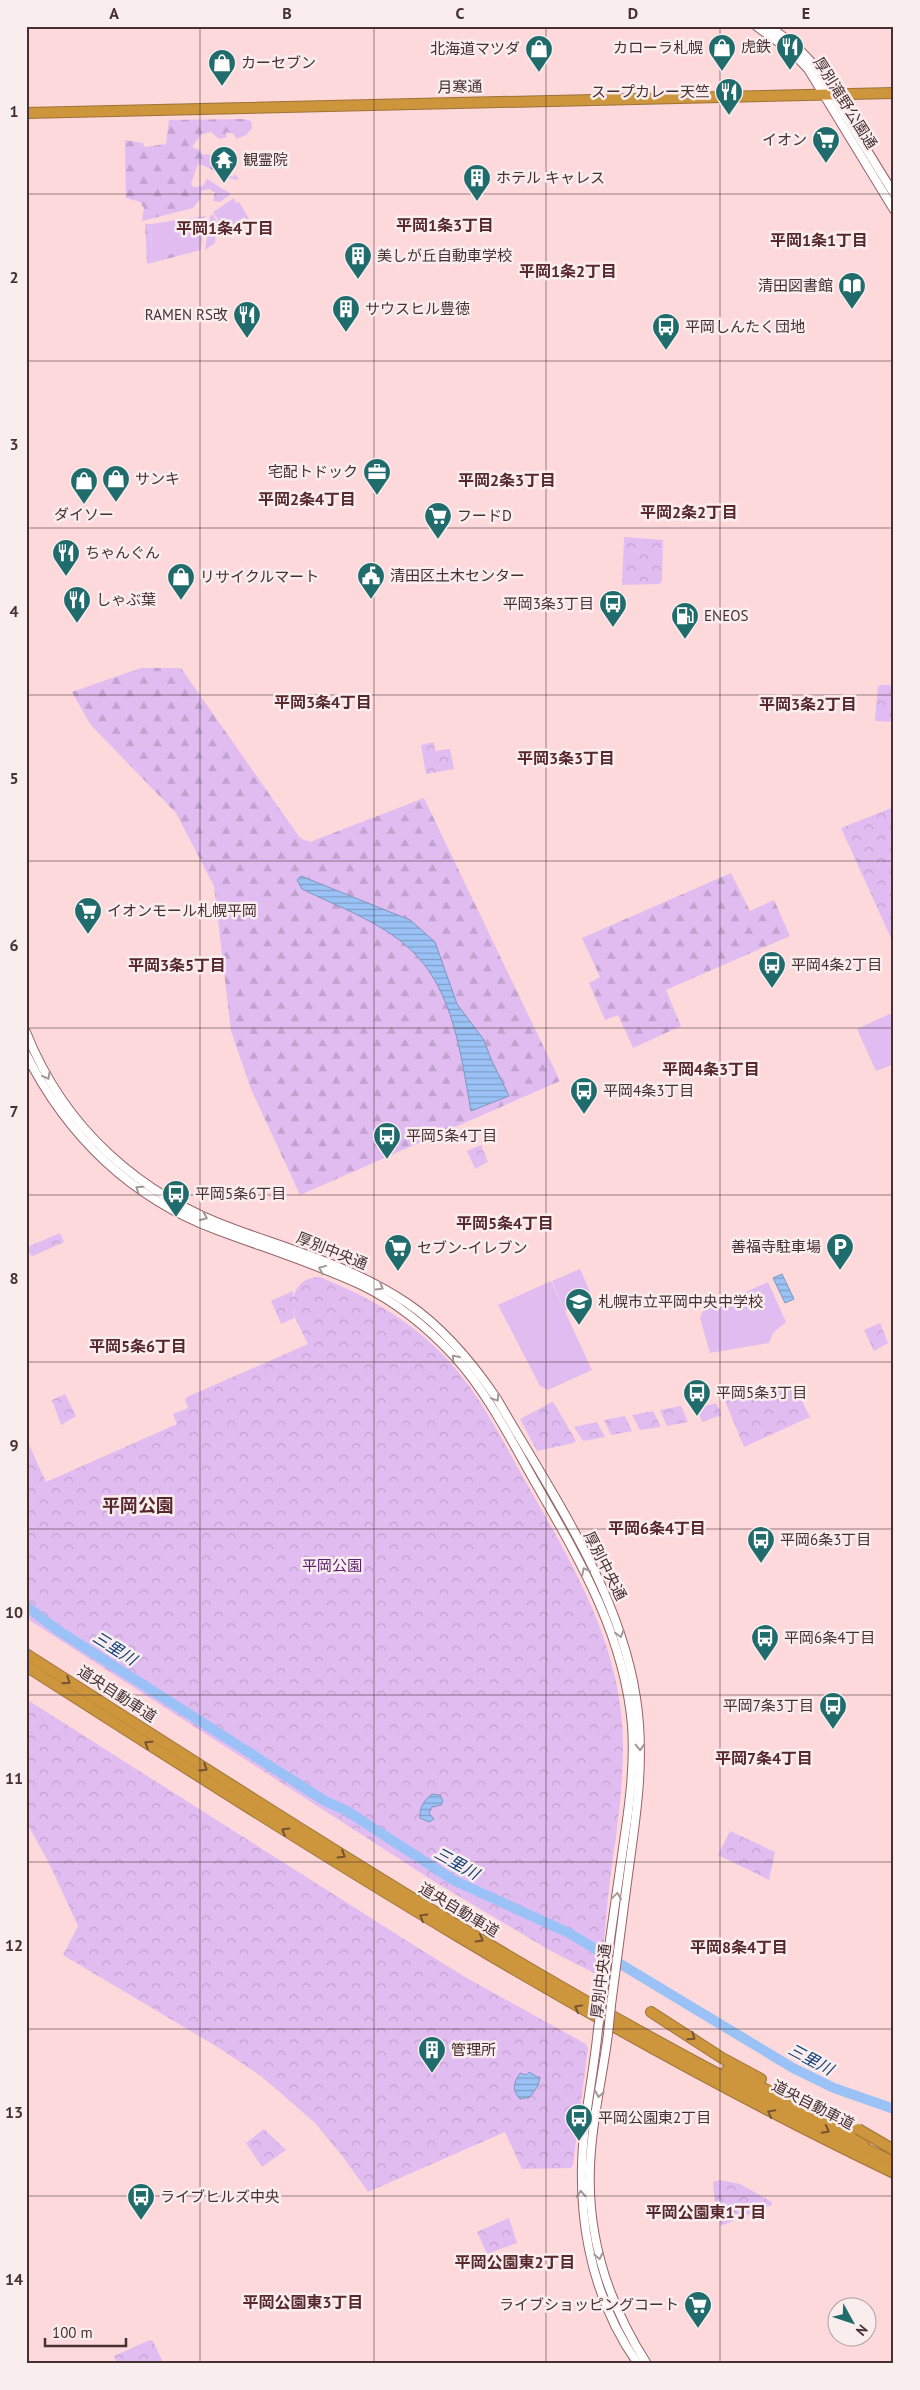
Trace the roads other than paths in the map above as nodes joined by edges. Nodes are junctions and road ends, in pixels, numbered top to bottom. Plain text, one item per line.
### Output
1 (756, 26) edge
2 (768, 26) edge
3 (894, 94) edge
4 (829, 96) junction
5 (26, 113) edge
6 (880, 178) junction
7 (894, 194) edge
8 (894, 210) edge
9 (26, 1032) edge
10 (26, 1054) edge
11 (26, 1654) edge
12 (26, 1666) edge
13 (651, 2012) dead end
14 (659, 2041) junction
15 (798, 2127) junction
16 (894, 2150) edge
17 (894, 2162) edge
18 (894, 2173) edge
19 (894, 2180) edge
20 (638, 2364) edge
21 (647, 2364) edge

1 - 4 main road, 厚別滝野公園通
2 - 4 main road, 厚別滝野公園通
3 - 4 highway, 月寒通
4 - 5 highway, 月寒通
4 - 6 main road, 厚別滝野公園通
6 - 7 main road, 厚別滝野公園通
6 - 8 main road, 厚別滝野公園通
9 -> 21 main road, 厚別中央通, bridge
20 -> 10 main road, 厚別中央通, bridge
11 -> 14 highway, 道央自動車道
15 -> 12 highway, 道央自動車道
13 -> 16 highway, bridge
14 - 16 highway
14 -> 17 highway, 道央自動車道
15 - 18 highway, 道央自動車道
15 - 19 highway

